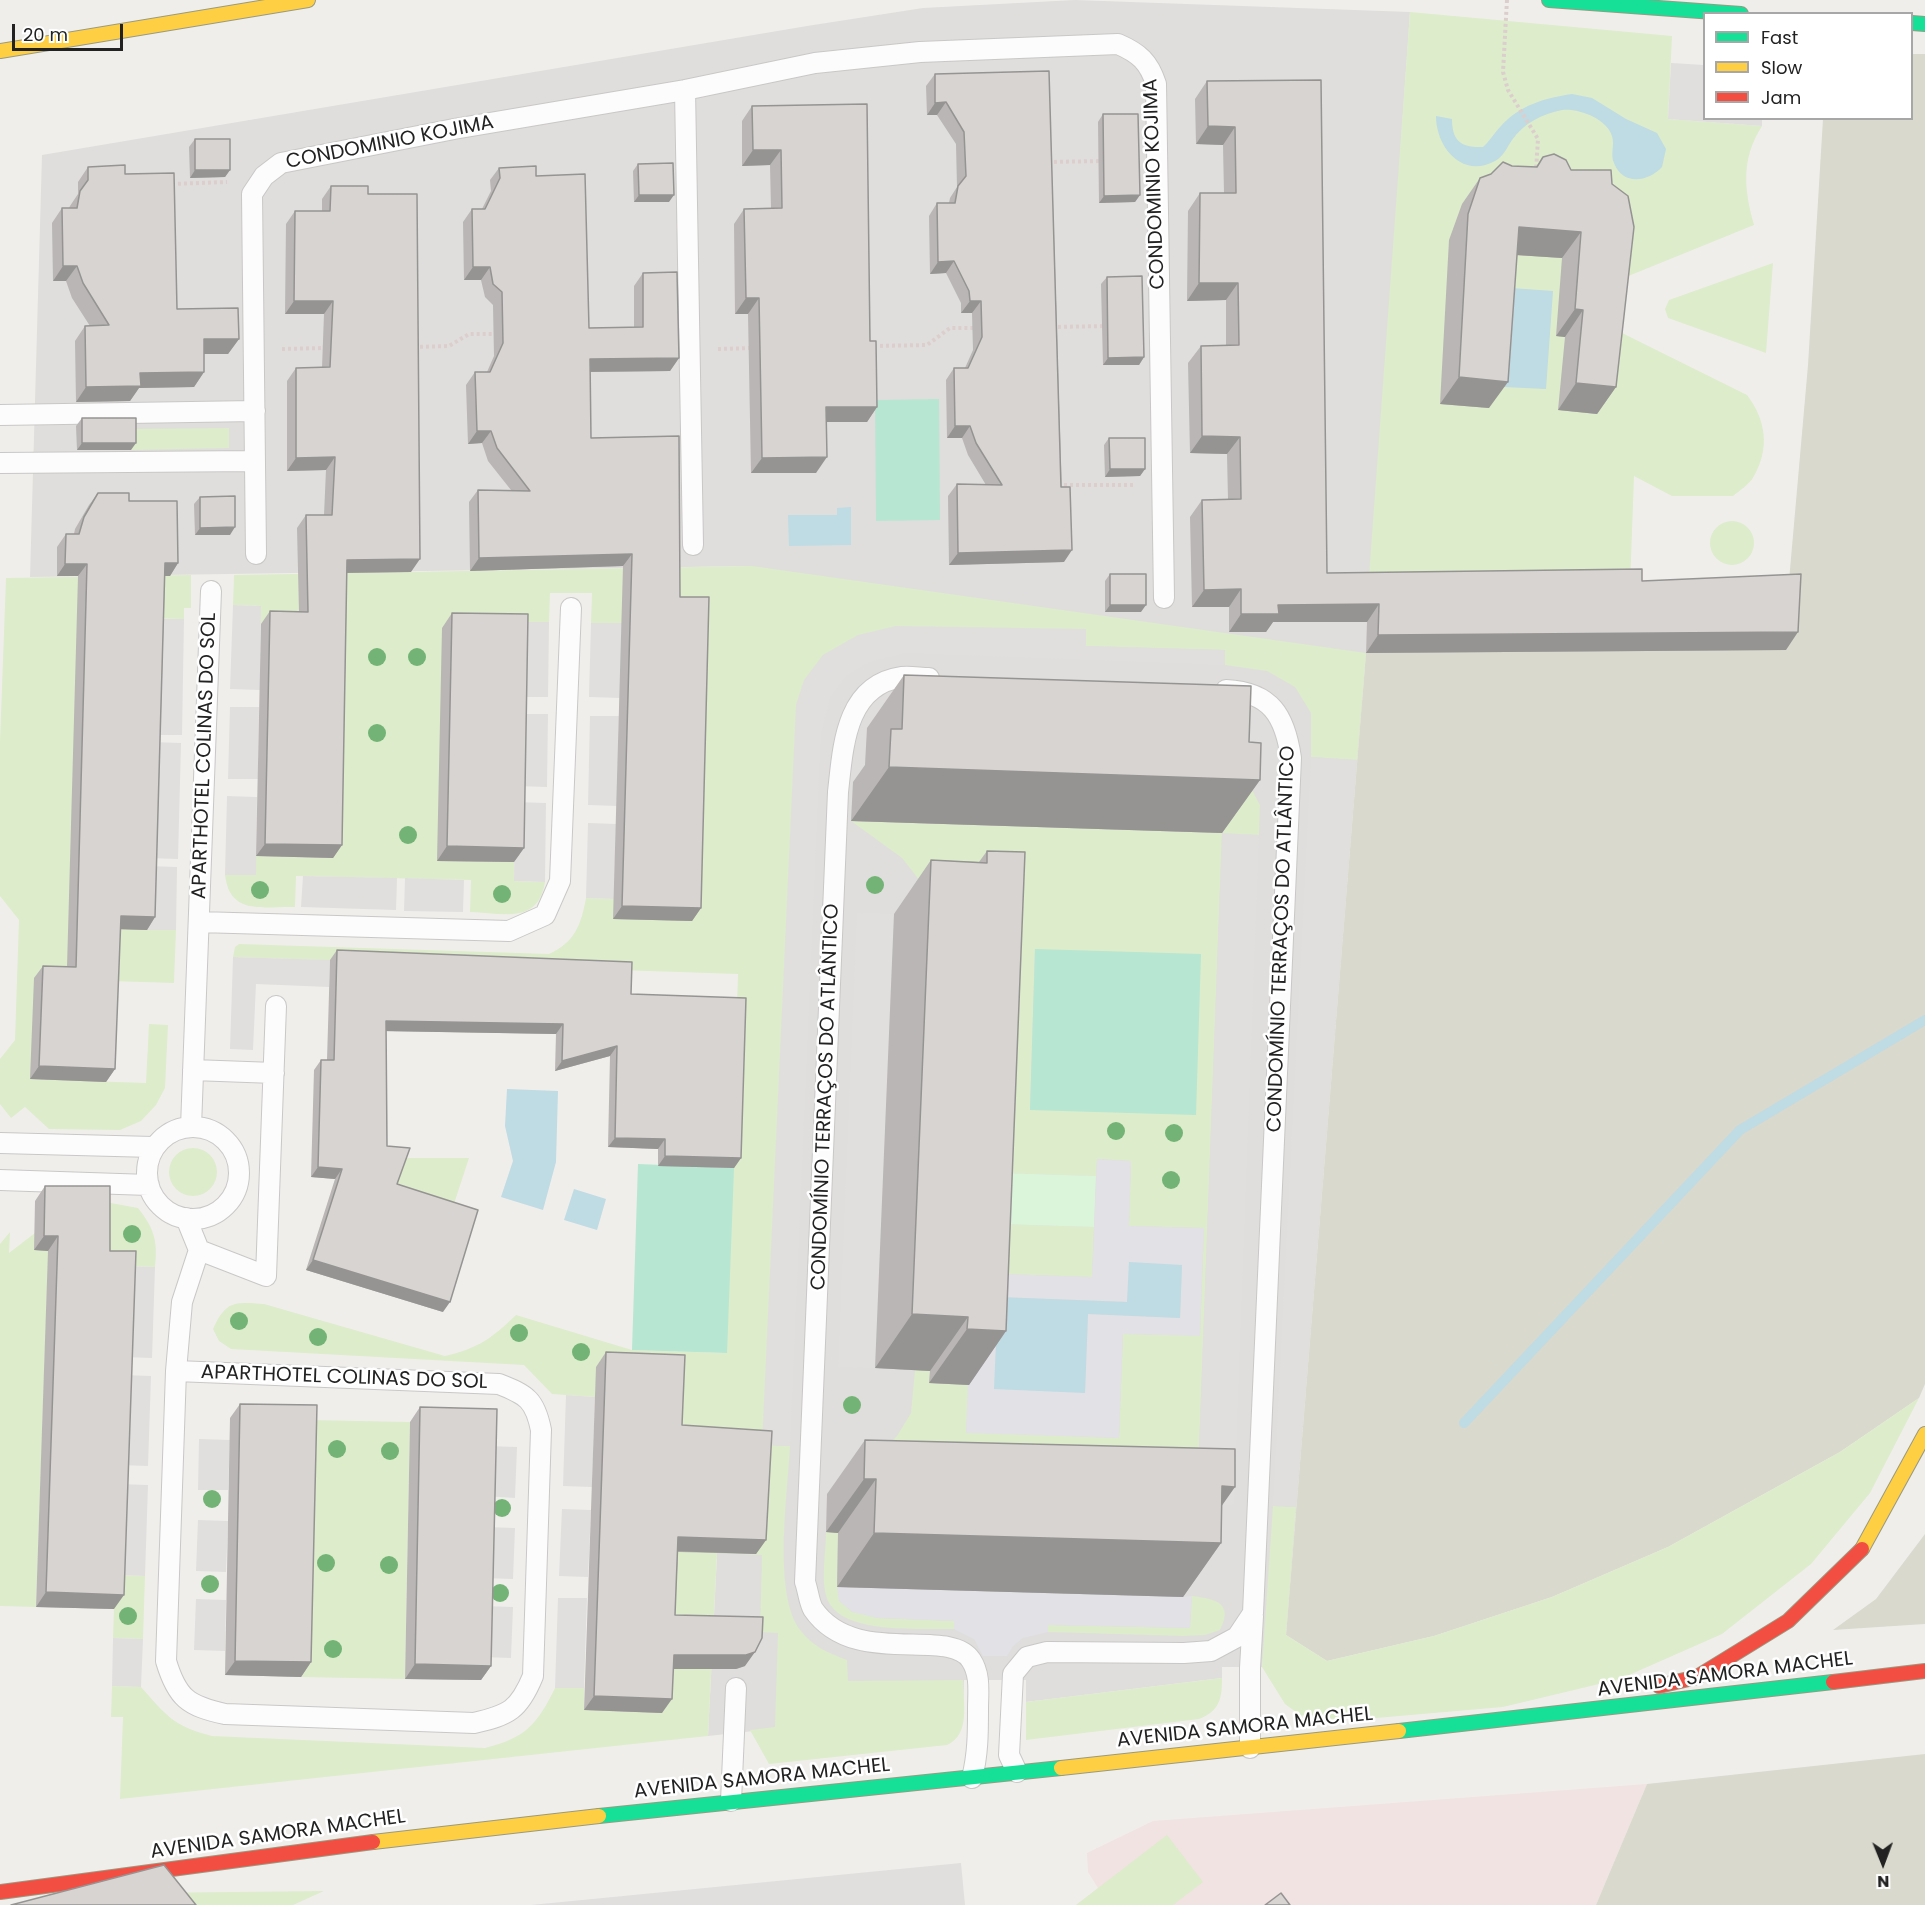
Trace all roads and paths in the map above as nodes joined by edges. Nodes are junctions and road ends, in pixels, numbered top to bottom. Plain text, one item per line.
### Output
1 (308, 0) edge
2 (1507, 0) edge
3 (1550, 0) edge
4 (1715, 12) edge
5 (0, 51) edge
6 (685, 90) junction
7 (1106, 161) edge
8 (1037, 162) edge
9 (1536, 181) edge
10 (236, 182) dead end
11 (168, 184) edge
12 (1109, 326) edge
13 (1040, 327) edge
14 (982, 328) edge
15 (503, 334) edge
16 (869, 346) edge
17 (402, 347) edge
18 (331, 348) edge
19 (763, 348) edge
20 (273, 349) dead end
21 (715, 349) dead end
22 (255, 411) junction
23 (0, 415) edge
24 (255, 461) junction
25 (0, 463) edge
26 (1146, 484) dead end
27 (1056, 485) edge
28 (693, 545) dead end
29 (256, 554) dead end
30 (211, 591) dead end
31 (1164, 598) dead end
32 (572, 608) dead end
33 (948, 679) edge
34 (1209, 689) edge
35 (199, 922) junction
36 (276, 1006) dead end
37 (193, 1070) junction
38 (274, 1073) junction
39 (191, 1127) junction
40 (0, 1143) edge
41 (153, 1148) junction
42 (0, 1180) edge
43 (149, 1185) junction
44 (186, 1218) junction
45 (199, 1250) junction
46 (176, 1371) junction
47 (1925, 1434) edge
48 (1253, 1613) junction
49 (1925, 1671) edge
50 (736, 1688) dead end
51 (1529, 1716) junction
52 (1250, 1748) junction
53 (1017, 1773) junction
54 (972, 1778) junction
55 (731, 1801) junction
56 (0, 1892) edge

1 - 5 main road
2 - 9 path
3 - 4 main road
6 - 22 lane, CONDOMINIO KOJIMA
6 - 28 lane
6 - 31 lane, CONDOMINIO KOJIMA
7 - 8 path
10 - 11 path
12 - 13 path
14 - 16 path
15 - 17 path
18 - 20 path
19 - 21 path
22 - 23 lane
22 - 24 lane, CONDOMINIO KOJIMA
24 - 25 lane
24 - 29 lane, CONDOMINIO KOJIMA
26 - 27 path
30 - 35 lane, APARTHOTEL COLINAS DO SOL
32 - 35 lane, APARTHOTEL COLINAS DO SOL
33 - 54 lane, CONDOMÍNIO TERRAÇOS DO ATLÂNTICO
34 - 48 lane, CONDOMÍNIO TERRAÇOS DO ATLÂNTICO
35 - 37 lane, APARTHOTEL COLINAS DO SOL
36 - 38 lane
37 - 38 lane
37 - 39 lane, APARTHOTEL COLINAS DO SOL
38 - 45 lane
39 - 41 lane
39 - 44 lane
40 - 41 lane
41 - 43 lane
42 - 43 lane
43 - 44 lane
44 - 45 lane
45 - 46 lane, APARTHOTEL COLINAS DO SOL
46 - 46 lane, APARTHOTEL COLINAS DO SOL
47 - 51 main road, AVENIDA SAMORA MACHEL
48 - 52 lane, CONDOMÍNIO TERRAÇOS DO ATLÂNTICO
48 - 53 lane
49 - 51 main road, AVENIDA SAMORA MACHEL
50 - 55 lane
51 - 52 main road, AVENIDA SAMORA MACHEL
52 - 53 main road, AVENIDA SAMORA MACHEL
53 - 54 main road, AVENIDA SAMORA MACHEL
54 - 55 main road, AVENIDA SAMORA MACHEL
55 - 56 main road, AVENIDA SAMORA MACHEL

